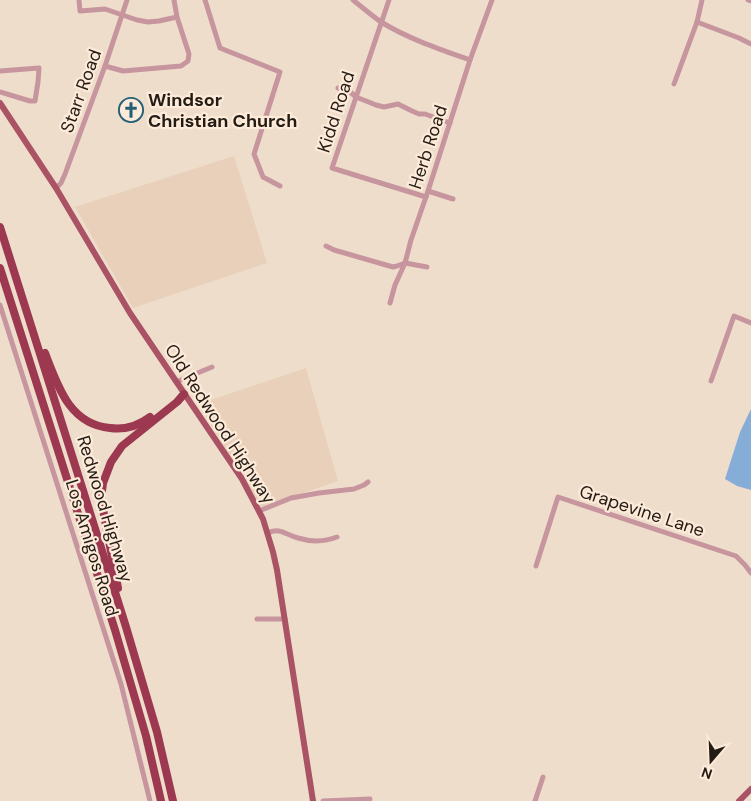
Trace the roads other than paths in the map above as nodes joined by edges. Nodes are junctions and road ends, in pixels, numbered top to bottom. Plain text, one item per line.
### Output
1 (78, 0) edge
2 (126, 0) edge
3 (174, 0) edge
4 (206, 0) edge
5 (353, 0) edge
6 (389, 0) edge
7 (492, 0) edge
8 (702, 0) edge
9 (122, 15) junction
10 (177, 17) junction
11 (381, 22) junction
12 (697, 22) junction
13 (751, 44) edge
14 (470, 60) junction
15 (105, 66) junction
16 (0, 71) edge
17 (674, 84) dead end
18 (338, 88) dead end
19 (0, 92) edge
20 (356, 97) junction
21 (0, 103) edge
22 (450, 123) junction
23 (280, 186) dead end
24 (56, 188) junction
25 (427, 194) junction
26 (453, 199) dead end
27 (0, 227) edge
28 (326, 246) dead end
29 (405, 262) junction
30 (0, 268) edge
31 (427, 268) dead end
32 (22, 294) junction
33 (390, 303) dead end
34 (0, 305) edge
35 (751, 323) edge
36 (212, 366) dead end
37 (712, 381) dead end
38 (176, 382) junction
39 (184, 394) junction
40 (368, 482) dead end
41 (259, 511) junction
42 (268, 533) junction
43 (337, 537) dead end
44 (536, 566) dead end
45 (751, 573) edge
46 (257, 619) dead end
47 (285, 619) junction
48 (126, 627) junction
49 (543, 777) dead end
50 (751, 789) edge
51 (370, 799) dead end
52 (150, 801) edge
53 (161, 801) edge
54 (173, 801) edge
55 (313, 801) edge
56 (323, 801) edge
57 (536, 801) edge
58 (739, 801) edge

1 - 9 street
2 - 9 street, Starr Road
3 - 10 street
4 - 23 street
5 - 11 street
6 - 11 street, Kidd Road
7 - 14 street, Herb Road
8 - 12 street
9 - 10 street
9 - 15 street, Starr Road
10 - 15 street
11 - 14 street
11 - 20 street, Kidd Road
12 - 13 street
12 - 17 street
14 - 22 street, Herb Road
15 - 24 street, Starr Road
16 - 19 street
18 - 20 street
20 - 22 street
20 - 25 street, Kidd Road
21 - 24 main road, Old Redwood Highway
22 - 25 street, Herb Road
24 - 38 main road, Old Redwood Highway
25 - 26 street
25 - 29 street, Herb Road
27 - 32 highway, Redwood Highway
28 - 29 street
29 - 31 street
29 - 33 street, Herb Road
30 - 53 highway, Redwood Highway
32 - 39 highway
32 - 48 highway, Redwood Highway
34 - 52 street, Los Amigos Road
35 - 37 street
36 - 38 street
38 - 39 main road, Old Redwood Highway
39 - 41 main road, Old Redwood Highway
39 - 48 highway
40 - 41 street
41 - 42 main road, Old Redwood Highway
42 - 43 street
42 - 47 main road, Old Redwood Highway
44 - 45 street, Grapevine Lane
46 - 47 street
47 - 55 main road, Old Redwood Highway
48 - 54 highway, Redwood Highway
49 - 57 street
50 - 58 main road
51 - 56 street

